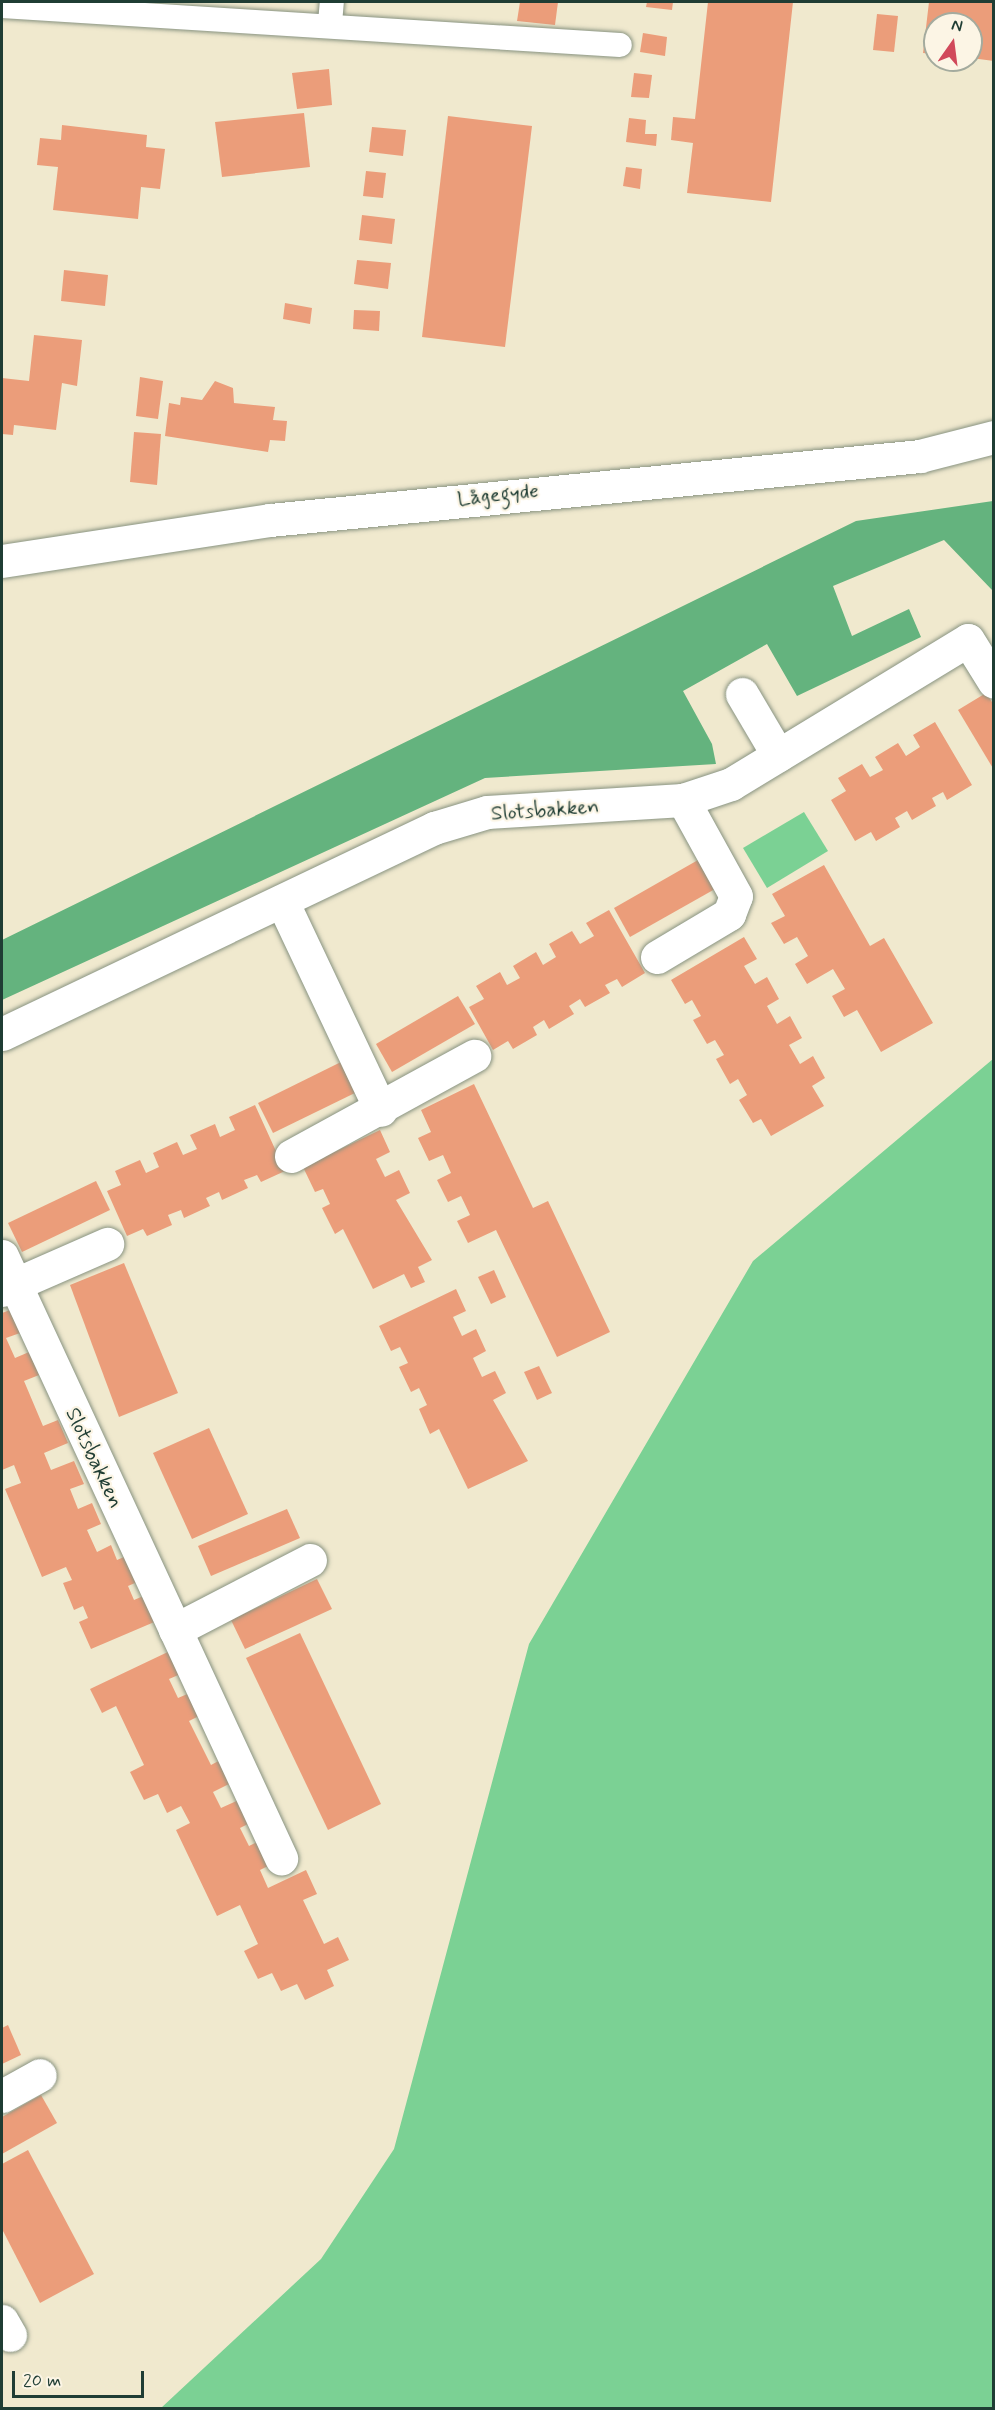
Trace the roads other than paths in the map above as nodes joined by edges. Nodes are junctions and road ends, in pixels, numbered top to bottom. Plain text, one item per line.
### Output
1 (2, 6) edge
2 (331, 12) edge
3 (620, 45) dead end
4 (993, 437) edge
5 (2, 561) edge
6 (993, 682) edge
7 (742, 694) dead end
8 (778, 755) junction
9 (683, 800) junction
10 (282, 901) junction
11 (657, 957) dead end
12 (2, 1035) edge
13 (474, 1056) dead end
14 (381, 1110) junction
15 (291, 1156) dead end
16 (107, 1244) dead end
17 (5, 1277) edge
18 (310, 1560) dead end
19 (175, 1630) junction
20 (281, 1857) dead end
21 (40, 2075) dead end
22 (2, 2096) edge

1 - 2 lane
2 - 3 lane
4 - 5 street, Lågegyde
6 - 8 street, Slotsbakken
7 - 8 street
8 - 9 street, Slotsbakken
9 - 10 street, Slotsbakken
9 - 11 street
10 - 12 street, Slotsbakken
10 - 14 street
13 - 14 street
14 - 15 street
16 - 17 street, Slotsbakken
17 - 19 street, Slotsbakken
18 - 19 street
19 - 20 street, Slotsbakken
21 - 22 street

